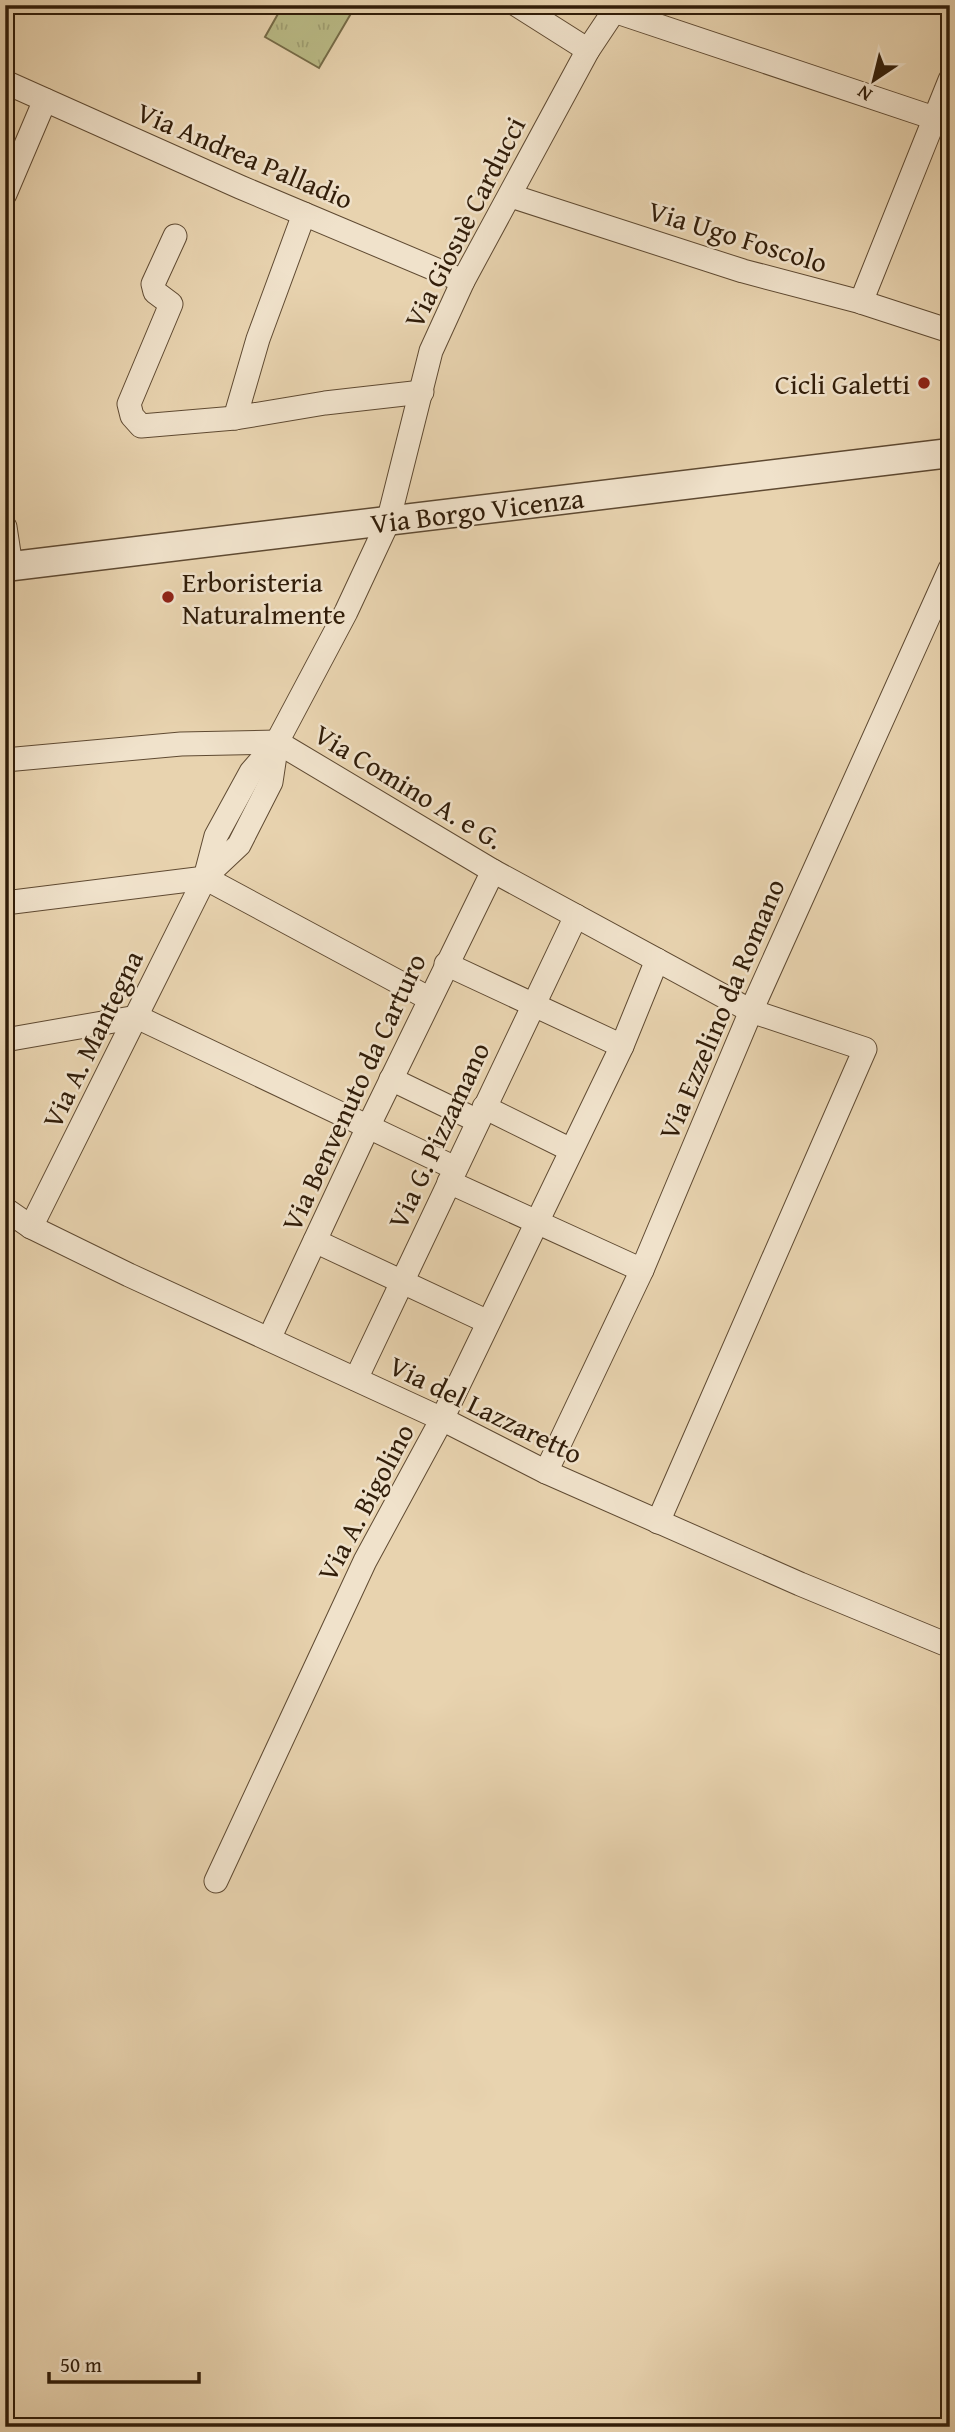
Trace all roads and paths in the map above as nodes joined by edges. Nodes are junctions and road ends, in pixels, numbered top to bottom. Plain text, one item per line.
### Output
1 (517, 5) edge
2 (616, 8) edge
3 (588, 50) junction
4 (950, 80) edge
5 (5, 82) edge
6 (45, 100) junction
7 (934, 118) junction
8 (5, 194) edge
9 (511, 196) junction
10 (304, 214) junction
11 (175, 236) dead end
12 (463, 281) junction
13 (861, 302) junction
14 (950, 331) edge
15 (422, 391) junction
16 (235, 418) junction
17 (950, 453) edge
18 (388, 522) junction
19 (5, 527) edge
20 (8, 567) edge
21 (950, 569) edge
22 (277, 741) junction
23 (5, 760) edge
24 (493, 871) junction
25 (205, 878) junction
26 (5, 903) edge
27 (576, 916) junction
28 (657, 960) junction
29 (446, 964) junction
30 (430, 999) junction
31 (532, 1005) junction
32 (751, 1011) junction
33 (137, 1017) junction
34 (5, 1040) edge
35 (622, 1046) junction
36 (391, 1079) junction
37 (481, 1114) junction
38 (368, 1126) junction
39 (571, 1150) junction
40 (452, 1175) junction
41 (5, 1209) edge
42 (536, 1222) junction
43 (31, 1227) junction
44 (315, 1241) junction
45 (642, 1270) junction
46 (402, 1282) junction
47 (488, 1322) junction
48 (268, 1339) junction
49 (356, 1379) junction
50 (442, 1419) junction
51 (546, 1472) junction
52 (658, 1522) junction
53 (950, 1646) edge
54 (216, 1881) dead end

1 - 3 street
2 - 3 street, Via Giosuè Carducci
2 - 7 street
3 - 9 street, Via Giosuè Carducci
4 - 7 street
5 - 6 street, Via Andrea Palladio
6 - 8 street
6 - 10 street, Via Andrea Palladio
7 - 13 street
9 - 12 street, Via Giosuè Carducci
9 - 13 street, Via Ugo Foscolo
10 - 12 street, Via Andrea Palladio
10 - 16 street
11 - 16 street
12 - 15 street, Via Giosuè Carducci
13 - 14 street, Via Ugo Foscolo
15 - 16 street
15 - 18 street, Via Giosuè Carducci
17 - 18 street, Via Borgo Vicenza
18 - 20 street, Via Borgo Vicenza
18 - 22 street, Via A. Mantegna
19 - 20 street
21 - 32 street, Via Ezzelino da Romano
22 - 23 street, Via Comino A. e G.
22 - 24 street, Via Comino A. e G.
22 - 25 street, Via A. Mantegna
24 - 27 street, Via Comino A. e G.
24 - 29 street, Via Benvenuto da Carturo
25 - 26 street
25 - 30 street
25 - 33 street, Via A. Mantegna
27 - 28 street, Via Comino A. e G.
27 - 31 street, Via G. Pizzamano
28 - 32 street, Via Comino A. e G.
28 - 35 street, Via A. Bigolino
29 - 30 street, Via Benvenuto da Carturo
29 - 31 street
30 - 36 street, Via Benvenuto da Carturo
31 - 35 street
31 - 37 street, Via G. Pizzamano
32 - 45 street, Via Ezzelino da Romano
32 - 52 street, Via Comino A. e G.
33 - 34 street
33 - 38 street
33 - 43 street, Via A. Mantegna
35 - 39 street, Via A. Bigolino
36 - 37 street
36 - 38 street, Via Benvenuto da Carturo
37 - 39 street
37 - 40 street, Via G. Pizzamano
38 - 40 street
38 - 44 street, Via Benvenuto da Carturo
39 - 42 street, Via A. Bigolino
40 - 42 street
40 - 46 street, Via G. Pizzamano
41 - 43 street, Via del Lazzaretto
42 - 45 street
42 - 47 street, Via A. Bigolino
43 - 48 street, Via del Lazzaretto
44 - 46 street
44 - 48 street, Via Benvenuto da Carturo
45 - 51 street, Via Ezzelino da Romano
46 - 47 street
46 - 49 street, Via G. Pizzamano
47 - 50 street, Via A. Bigolino
48 - 49 street, Via del Lazzaretto
49 - 50 street, Via del Lazzaretto
50 - 51 street, Via del Lazzaretto
50 - 54 street, Via A. Bigolino
51 - 52 street, Via del Lazzaretto
52 - 53 street, Via del Lazzaretto

